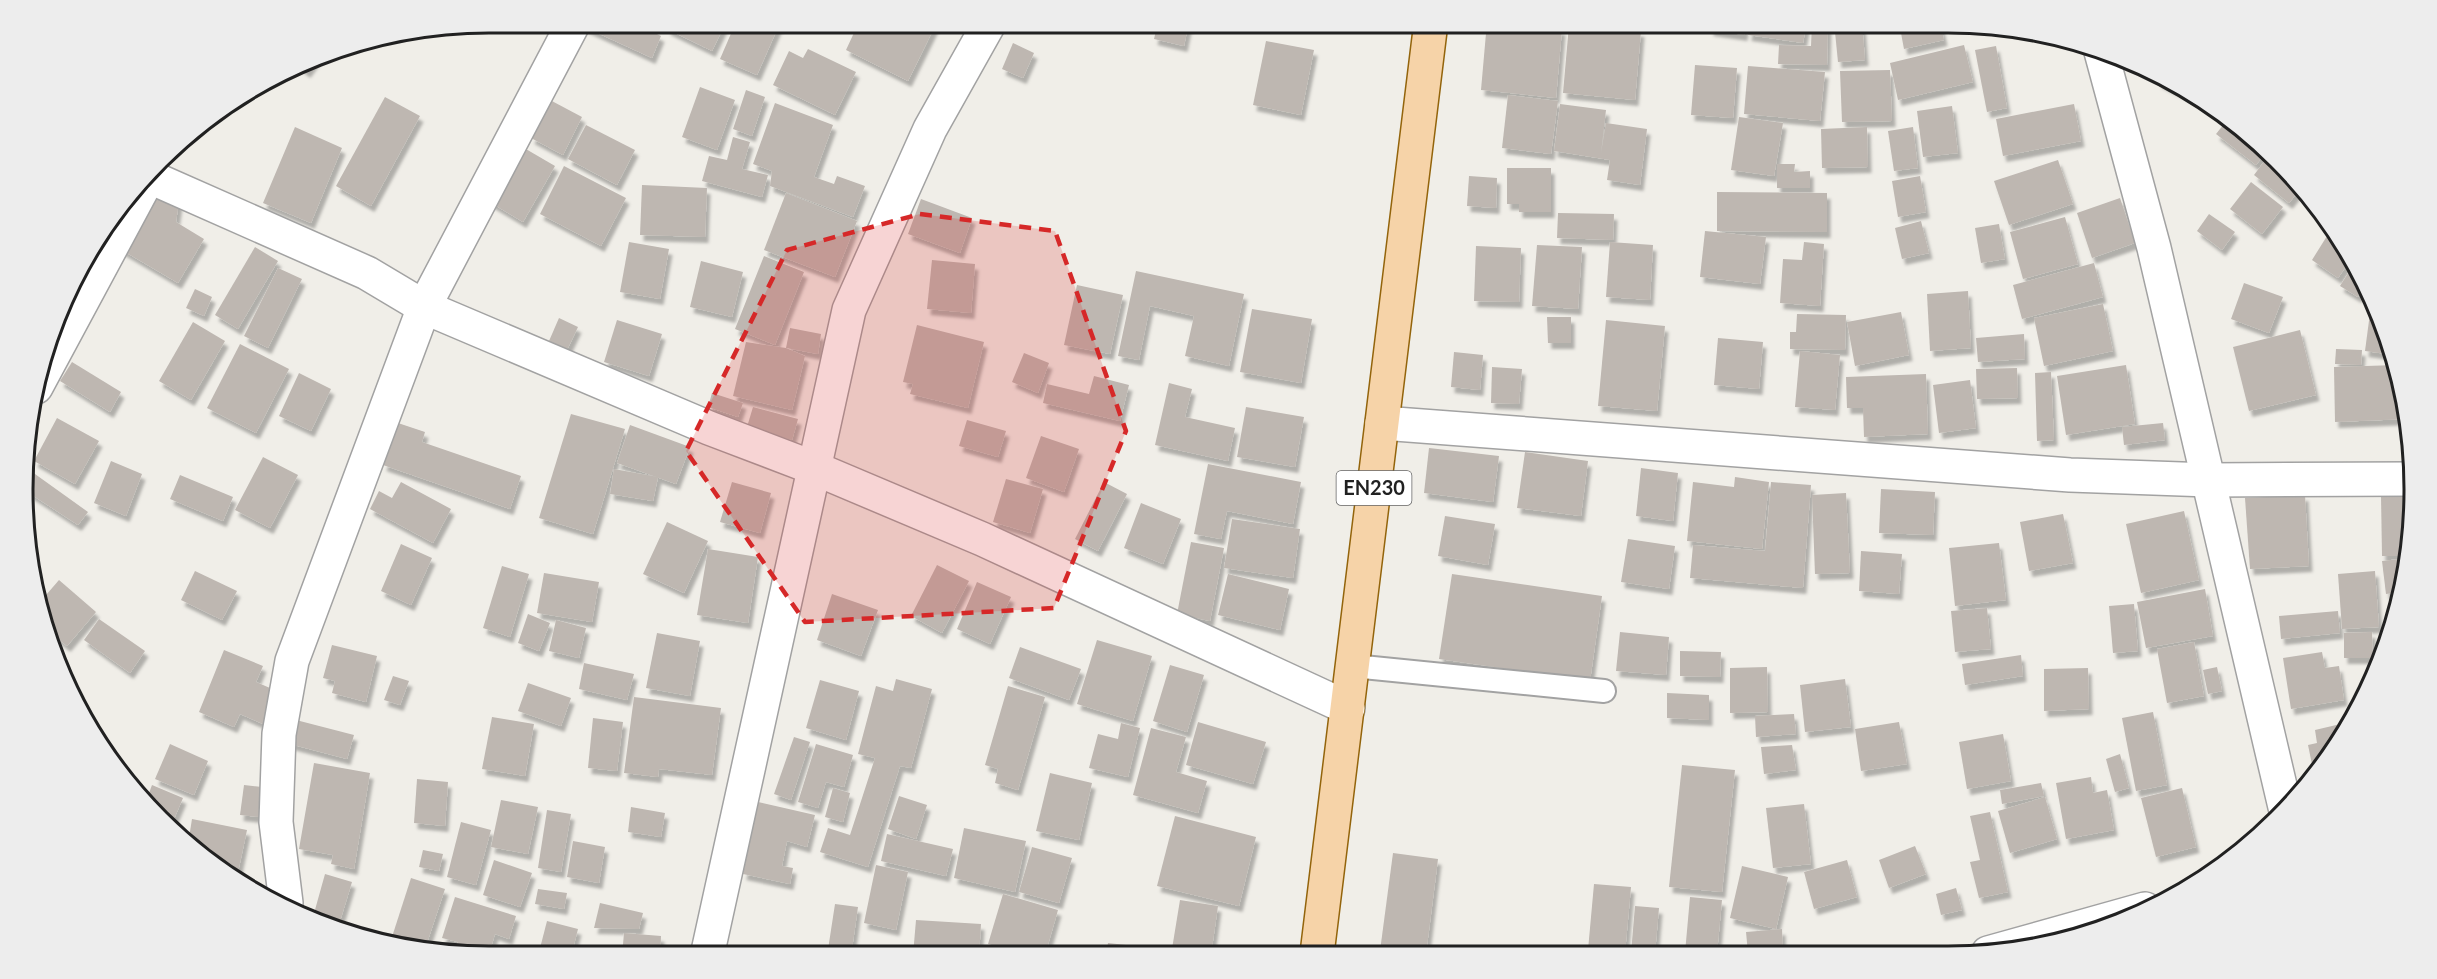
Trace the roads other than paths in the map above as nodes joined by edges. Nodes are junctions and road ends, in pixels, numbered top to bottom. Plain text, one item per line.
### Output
1 (568, 33) edge
2 (984, 33) edge
3 (1430, 33) edge
4 (2103, 61) edge
5 (155, 179) edge
6 (135, 202) edge
7 (424, 307) junction
8 (54, 353) edge
9 (1382, 423) junction
10 (814, 468) junction
11 (2404, 478) edge
12 (2209, 480) junction
13 (1353, 666) junction
14 (1604, 691) dead end
15 (1348, 708) junction
16 (2283, 798) edge
17 (285, 898) edge
18 (710, 946) edge
19 (1318, 946) edge

1 - 7 street
2 - 10 street
3 - 9 main road, EN230
4 - 12 street
5 - 7 street
6 - 8 street
7 - 10 street
7 - 17 street
9 - 12 street
9 - 13 main road, EN230
10 - 15 street
10 - 18 street
11 - 12 street
12 - 16 street
13 - 14 lane
13 - 15 main road, EN230
15 - 19 main road, EN230

